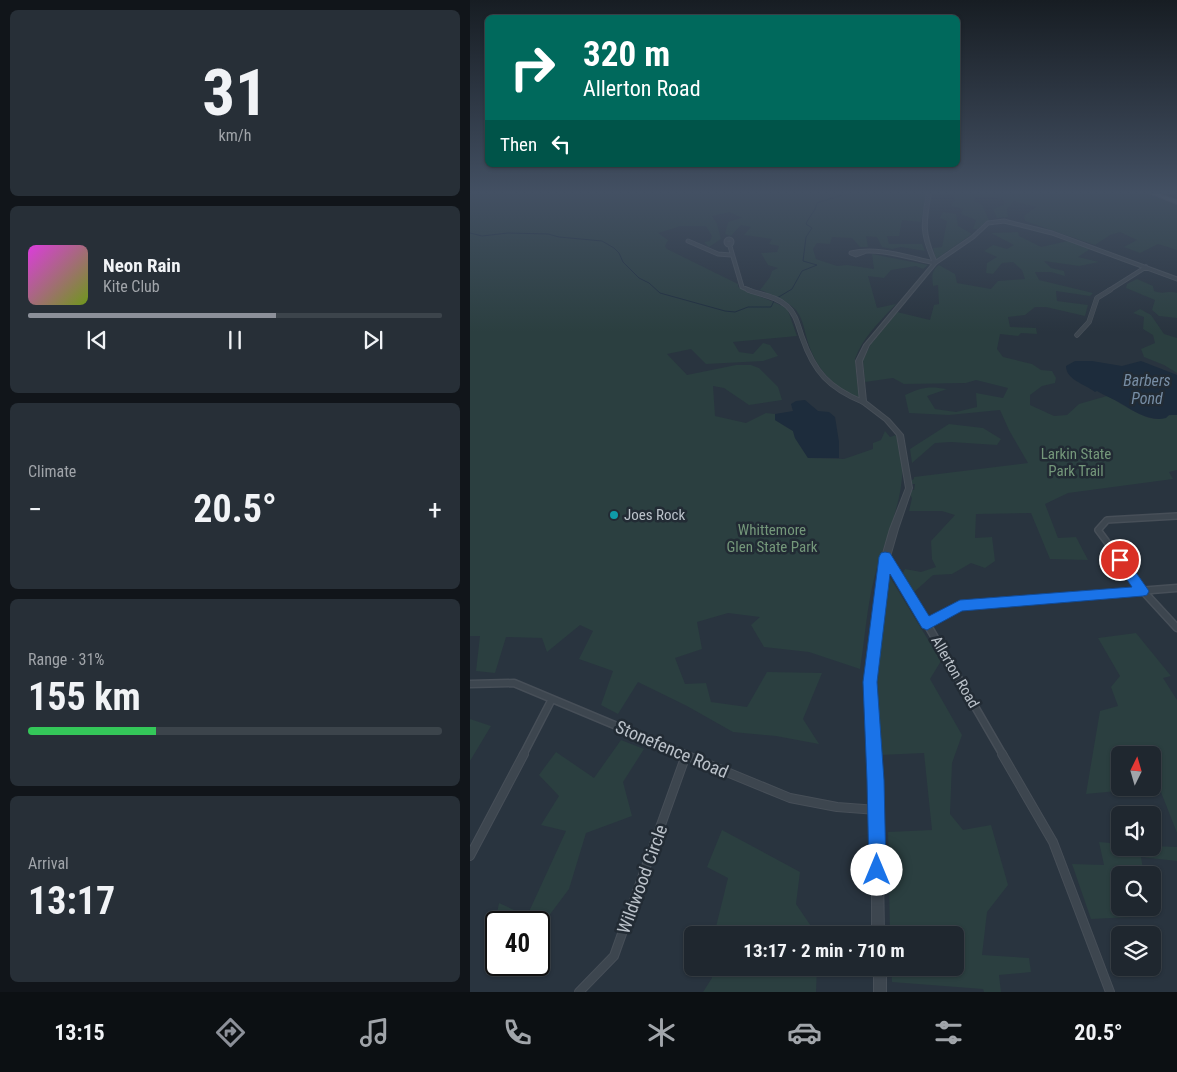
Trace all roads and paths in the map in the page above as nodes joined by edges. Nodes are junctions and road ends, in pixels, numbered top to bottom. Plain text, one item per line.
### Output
1 (925, 239) edge
2 (970, 239) edge
3 (1070, 239) edge
4 (688, 241) dead end
5 (729, 244) dead end
6 (864, 252) dead end
7 (731, 255) junction
8 (936, 263) junction
9 (1146, 267) junction
10 (1177, 279) edge
11 (1077, 335) dead end
12 (862, 402) junction
13 (1177, 516) edge
14 (885, 557) junction
15 (1177, 588) edge
16 (1143, 591) junction
17 (927, 624) junction
18 (1177, 628) edge
19 (470, 684) edge
20 (552, 699) junction
21 (686, 755) junction
22 (877, 810) junction
23 (470, 856) edge
24 (878, 926) edge
25 (880, 976) edge
26 (579, 992) edge
27 (880, 992) edge
28 (1110, 992) edge

1 - 8 street
2 - 8 street
3 - 9 street
4 - 7 street
5 - 7 street
6 - 8 street
7 - 12 street
8 - 12 street
9 - 10 street
9 - 11 street
12 - 14 street
13 - 16 street
14 - 17 street, Allerton Road
14 - 22 street
15 - 16 street
16 - 17 street
16 - 18 street
17 - 28 street, Allerton Road
19 - 20 street, Stonefence Road
20 - 21 street, Stonefence Road
20 - 23 street
21 - 22 street, Stonefence Road
21 - 26 street, Wildwood Circle
22 - 24 street
25 - 27 street

